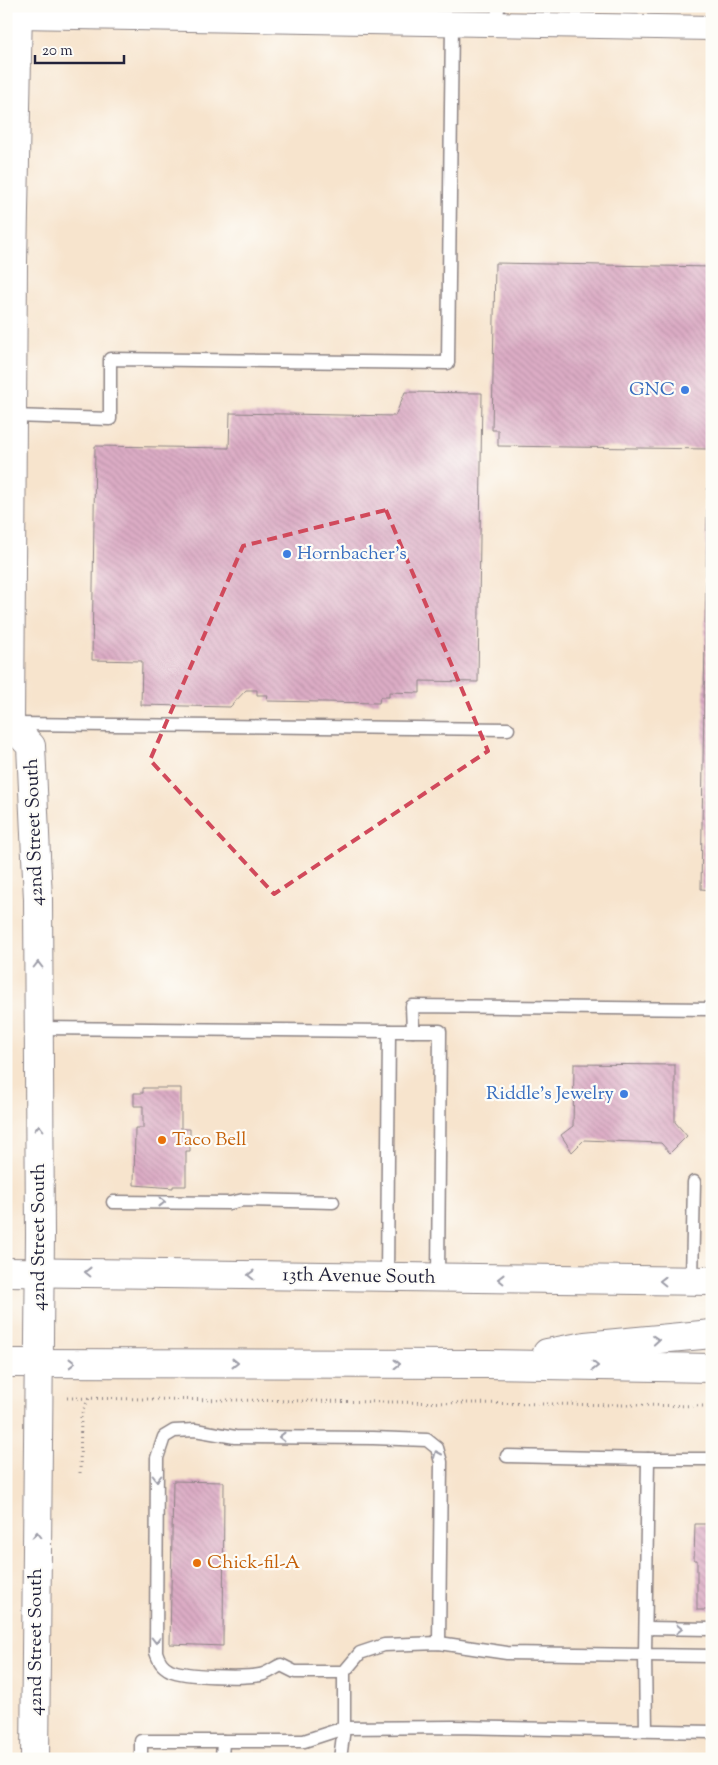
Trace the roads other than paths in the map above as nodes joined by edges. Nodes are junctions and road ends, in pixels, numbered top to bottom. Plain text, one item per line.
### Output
1 (18, 11) edge
2 (498, 15) edge
3 (452, 22) junction
4 (712, 28) edge
5 (11, 91) edge
6 (10, 261) edge
7 (9, 345) edge
8 (9, 384) edge
9 (12, 416) junction
10 (8, 724) edge
11 (508, 728) dead end
12 (712, 1009) edge
13 (39, 1028) junction
14 (389, 1031) junction
15 (413, 1031) junction
16 (694, 1182) dead end
17 (113, 1202) dead end
18 (333, 1202) dead end
19 (6, 1272) edge
20 (39, 1272) junction
21 (387, 1277) junction
22 (438, 1278) junction
23 (702, 1281) edge
24 (712, 1334) edge
25 (6, 1363) edge
26 (38, 1363) junction
27 (487, 1364) junction
28 (712, 1368) edge
29 (507, 1456) dead end
30 (648, 1459) junction
31 (712, 1459) edge
32 (646, 1628) junction
33 (712, 1629) edge
34 (439, 1643) junction
35 (645, 1655) junction
36 (712, 1656) edge
37 (344, 1672) junction
38 (344, 1728) junction
39 (646, 1730) junction
40 (712, 1732) edge
41 (222, 1741) junction
42 (35, 1759) edge
43 (141, 1759) edge
44 (222, 1759) edge
45 (340, 1759) edge

1 - 3 street
1 - 5 main road
2 - 3 street
2 - 4 street
3 - 9 lane
5 - 6 main road
6 - 7 main road
7 - 8 main road
8 - 9 main road
9 - 10 main road
10 - 11 lane
13 -> 10 main road, 42nd Street South
12 - 15 lane
13 - 14 lane
20 -> 13 main road, 42nd Street South
14 - 15 lane
14 - 21 lane
15 - 22 lane
16 - 23 lane
17 -> 18 lane
19 - 20 main road, 13th Avenue South
21 -> 20 main road, 13th Avenue South
20 - 26 main road, 42nd Street South
21 - 22 main road, 13th Avenue South
23 -> 22 main road, 13th Avenue South
27 -> 24 main road
25 - 26 main road
26 -> 27 main road
42 -> 26 main road, 42nd Street South
27 -> 28 main road
29 - 30 lane
30 - 31 lane
30 - 32 lane
32 -> 33 lane
32 - 35 lane
34 - 35 lane
34 - 37 lane
34 -> 37 lane
35 - 36 lane
35 - 39 lane
37 - 38 lane
38 - 39 lane
38 - 41 lane
38 - 45 lane
39 - 40 lane
41 - 43 lane
41 - 44 lane

